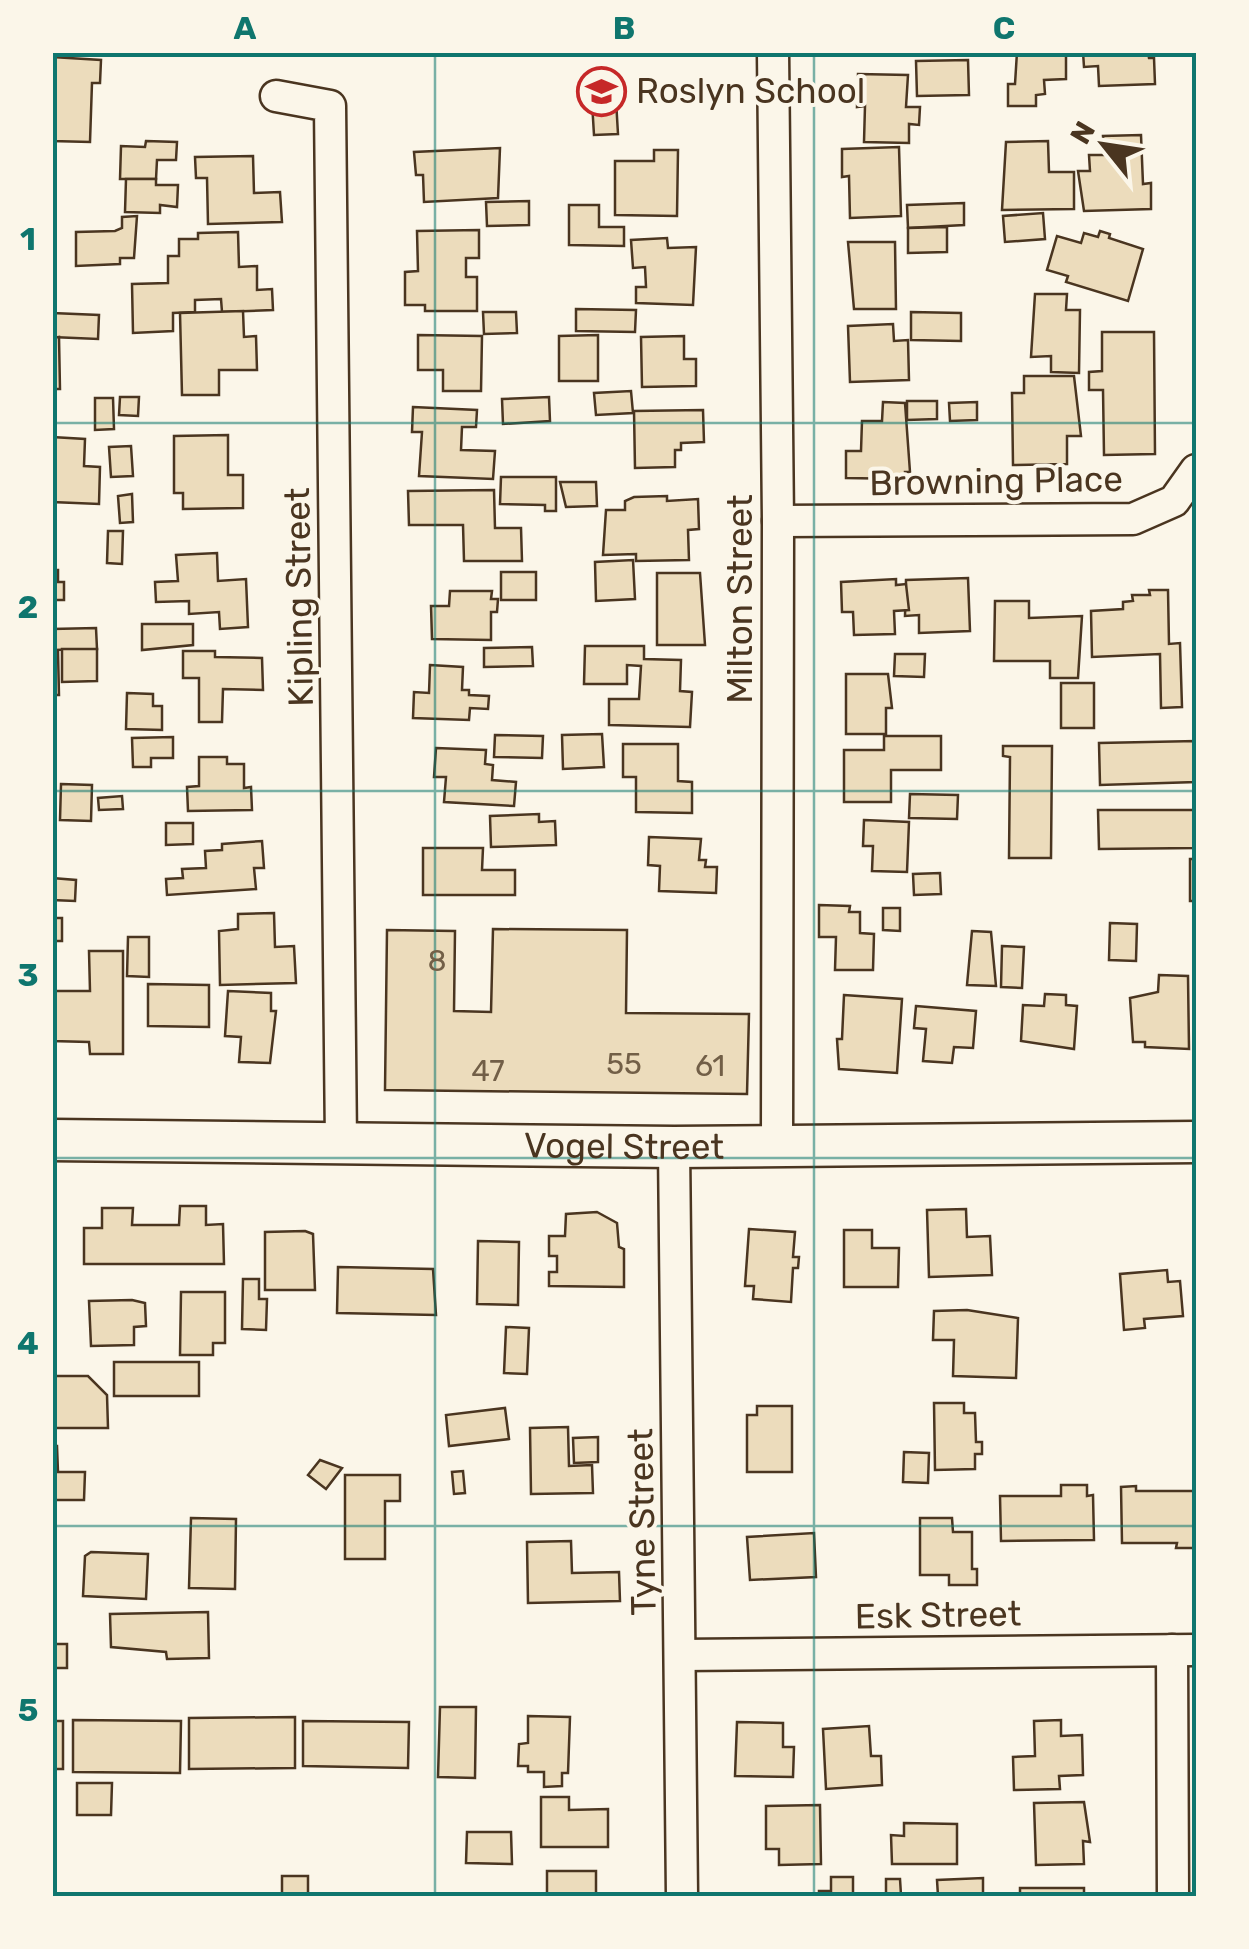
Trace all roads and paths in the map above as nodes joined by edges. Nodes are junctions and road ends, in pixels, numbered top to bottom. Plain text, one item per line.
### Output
1 (773, 52) edge
2 (276, 96) dead end
3 (1196, 470) edge
4 (778, 521) junction
5 (52, 1140) edge
6 (1196, 1142) edge
7 (341, 1143) junction
8 (777, 1144) junction
9 (674, 1147) junction
10 (1184, 1650) edge
11 (680, 1655) junction
12 (682, 1896) edge
13 (1173, 1896) edge

1 - 4 street, Milton Street
2 - 7 street, Kipling Street
3 - 4 street, Browning Place
4 - 8 street, Milton Street
5 - 7 main road, Vogel Street
6 - 8 main road, Vogel Street
7 - 9 main road, Vogel Street
8 - 9 main road, Vogel Street
9 - 11 street, Tyne Street
10 - 11 street, Esk Street
10 - 13 street
11 - 12 street, Tyne Street

